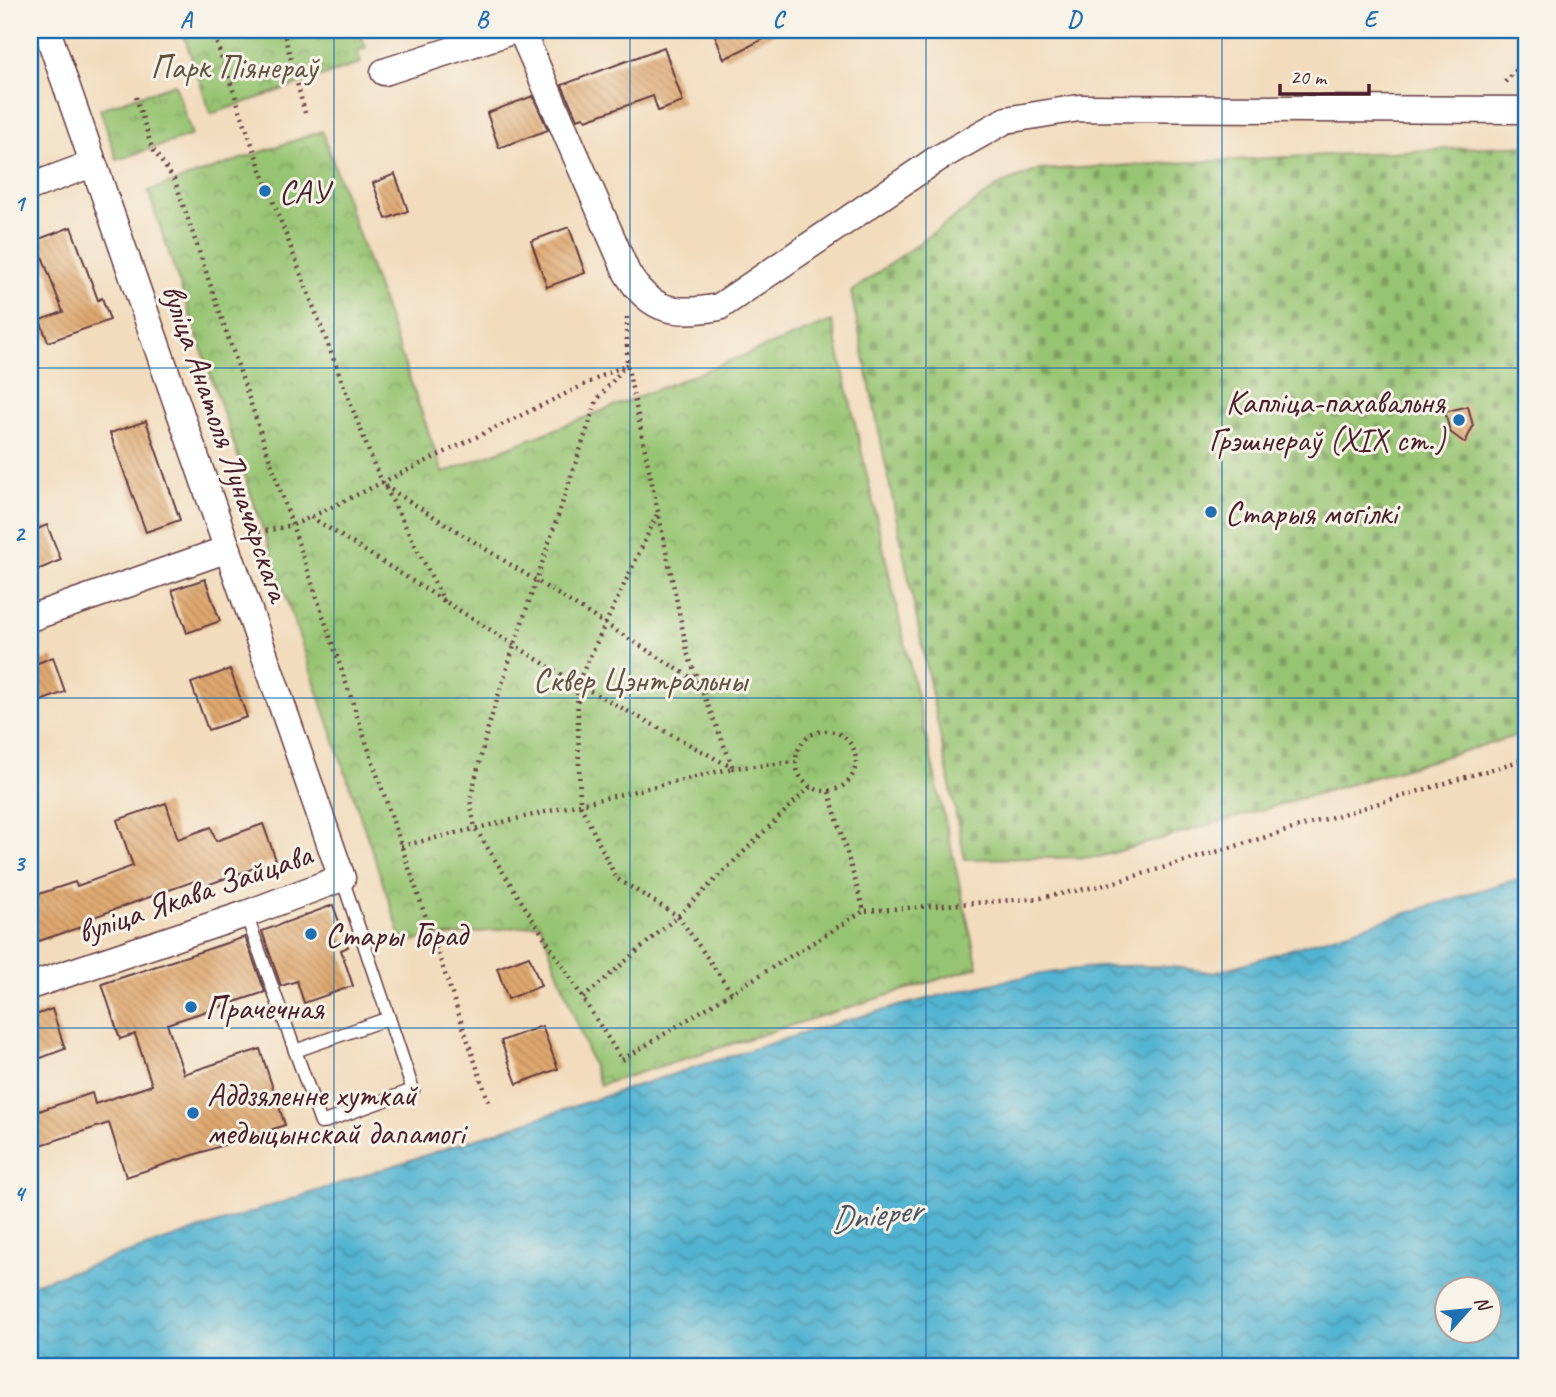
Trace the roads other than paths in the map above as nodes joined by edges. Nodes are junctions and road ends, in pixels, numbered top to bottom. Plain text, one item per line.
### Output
1 (47, 30) edge
2 (515, 30) edge
3 (521, 30) edge
4 (384, 72) dead end
5 (1526, 110) edge
6 (92, 164) junction
7 (30, 187) edge
8 (226, 545) junction
9 (30, 618) edge
10 (342, 878) junction
11 (246, 914) junction
12 (30, 986) edge
13 (389, 1018) junction
14 (295, 1051) junction

1 - 6 street, вуліца Анатоля Луначарскага
2 - 4 street
3 - 5 street
6 - 7 street
6 - 8 street, вуліца Анатоля Луначарскага
8 - 9 street
8 - 10 street, вуліца Анатоля Луначарскага
10 - 11 street, вуліца Якава Зайцава
10 - 13 lane
11 - 12 street, вуліца Якава Зайцава
11 - 14 lane
13 - 14 lane
13 - 14 lane

